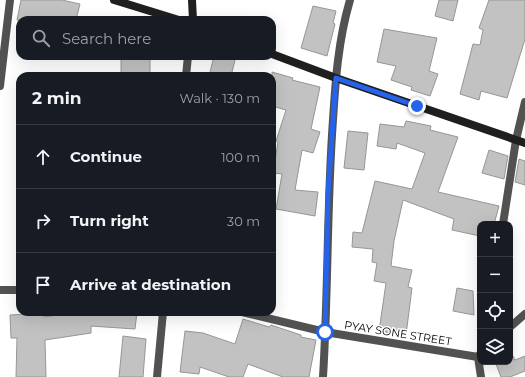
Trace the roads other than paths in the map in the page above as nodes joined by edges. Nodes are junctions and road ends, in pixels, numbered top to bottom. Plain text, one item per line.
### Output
1 (10, 0) edge
2 (114, 0) edge
3 (192, 0) edge
4 (350, 0) edge
5 (166, 16) edge
6 (193, 16) edge
7 (276, 56) edge
8 (188, 60) edge
9 (186, 72) edge
10 (336, 78) junction
11 (0, 86) edge
12 (525, 102) edge
13 (516, 140) junction
14 (525, 143) edge
15 (503, 221) edge
16 (0, 290) edge
17 (16, 290) edge
18 (525, 314) edge
19 (163, 316) edge
20 (259, 316) edge
21 (513, 324) edge
22 (325, 332) junction
23 (477, 355) edge
24 (480, 365) edge
25 (157, 377) edge
26 (323, 377) edge
27 (481, 377) edge

1 - 11 street
2 - 5 street
3 - 6 street
4 - 10 street
7 - 10 street
8 - 9 street
10 - 13 street
10 - 22 street
12 - 13 street
13 - 14 street
13 - 15 street
16 - 17 street
18 - 21 street
19 - 25 street
20 - 22 street, PYAY SONE STREET
22 - 23 street, PYAY SONE STREET
22 - 26 street
24 - 27 street

